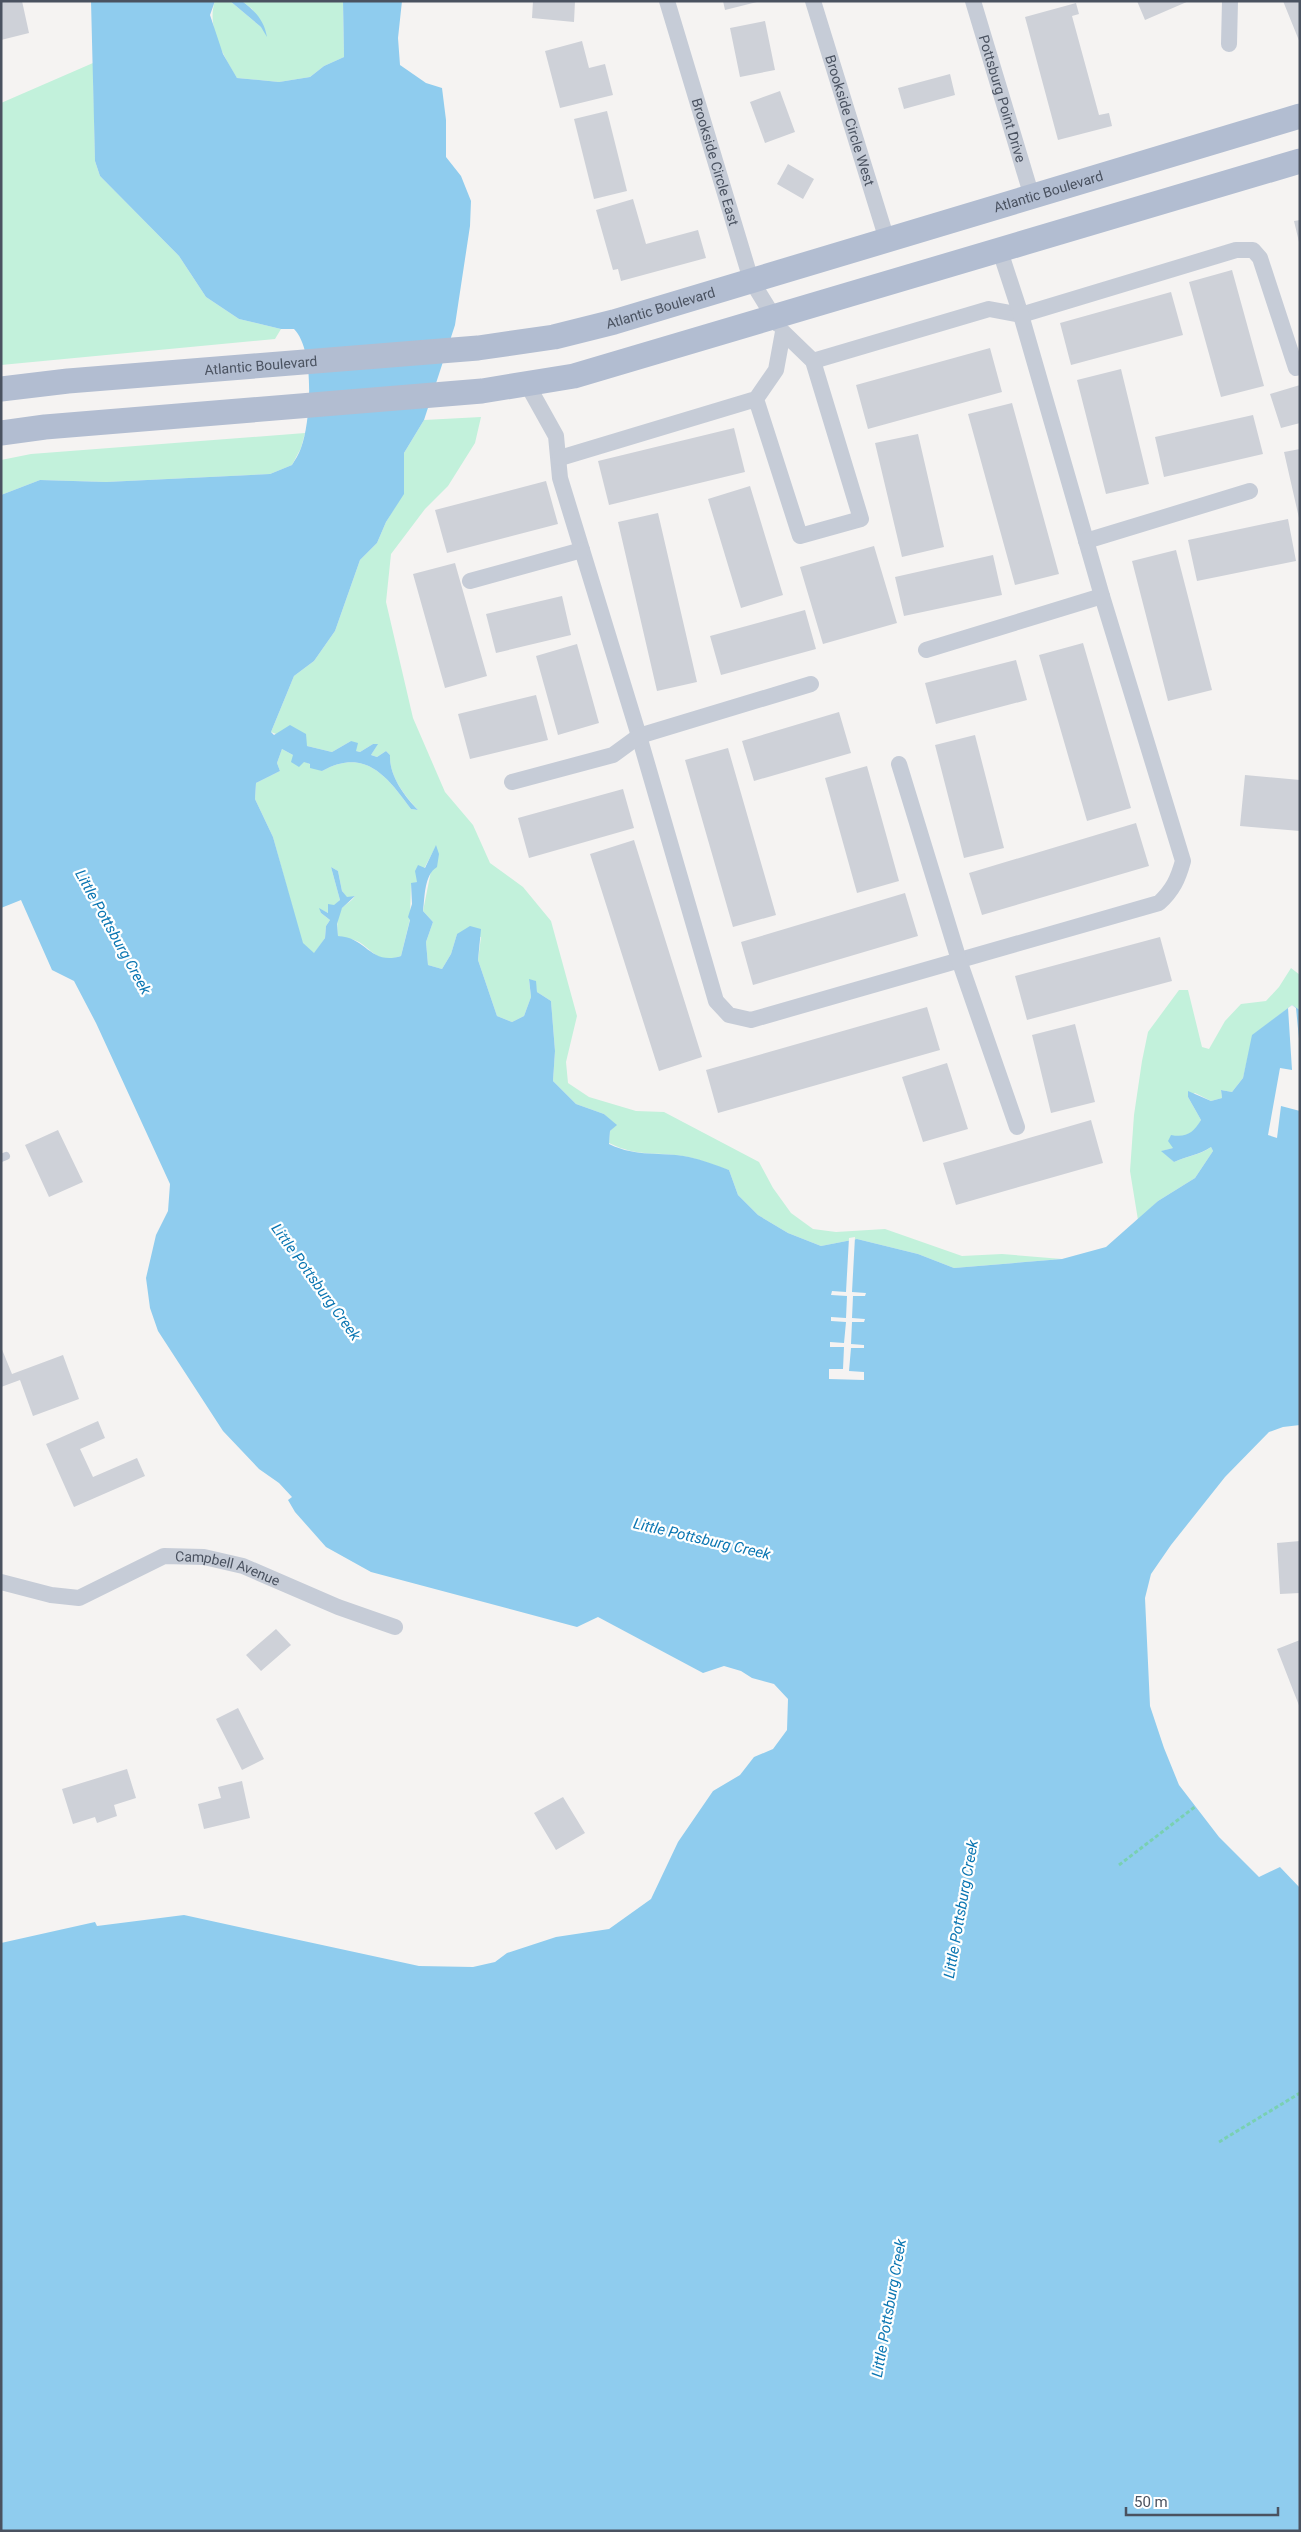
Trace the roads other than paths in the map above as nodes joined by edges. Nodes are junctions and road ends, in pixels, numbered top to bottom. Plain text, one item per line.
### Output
1 (667, 1) edge
2 (813, 1) edge
3 (973, 1) edge
4 (1230, 1) edge
5 (1229, 44) dead end
6 (1300, 116) edge
7 (1300, 161) edge
8 (1032, 196) junction
9 (886, 240) junction
10 (1000, 251) junction
11 (751, 280) junction
12 (1021, 315) junction
13 (778, 325) junction
14 (813, 361) junction
15 (1296, 368) dead end
16 (527, 384) junction
17 (1, 389) edge
18 (756, 399) junction
19 (1, 433) edge
20 (560, 458) junction
21 (1250, 491) dead end
22 (1086, 541) junction
23 (582, 550) junction
24 (470, 581) dead end
25 (1102, 596) junction
26 (926, 650) dead end
27 (811, 684) dead end
28 (639, 736) junction
29 (899, 764) dead end
30 (512, 782) dead end
31 (959, 960) junction
32 (1017, 1127) dead end
33 (1, 1582) edge
34 (395, 1627) dead end

1 - 11 street, Brookside Circle East
2 - 9 street, Brookside Circle West
3 - 8 street, Pottsburg Point Drive
4 - 5 street
6 - 8 main road, Atlantic Boulevard
7 - 10 main road
8 - 9 main road, Atlantic Boulevard
9 - 11 main road, Atlantic Boulevard
10 - 12 street
10 - 13 main road
11 - 13 street, Brookside Circle East
11 - 17 main road, Atlantic Boulevard
12 - 14 street
12 - 15 street
12 - 22 street
13 - 14 street, Brookside Circle East
13 - 16 main road
13 - 18 street
14 - 18 street
16 - 19 main road
16 - 20 street
18 - 20 street
20 - 23 street
21 - 22 street
22 - 25 street
23 - 24 street
23 - 28 street
25 - 26 street
25 - 31 street
27 - 28 street
28 - 30 street
28 - 31 street
29 - 31 street
31 - 32 street
33 - 34 street, Campbell Avenue

